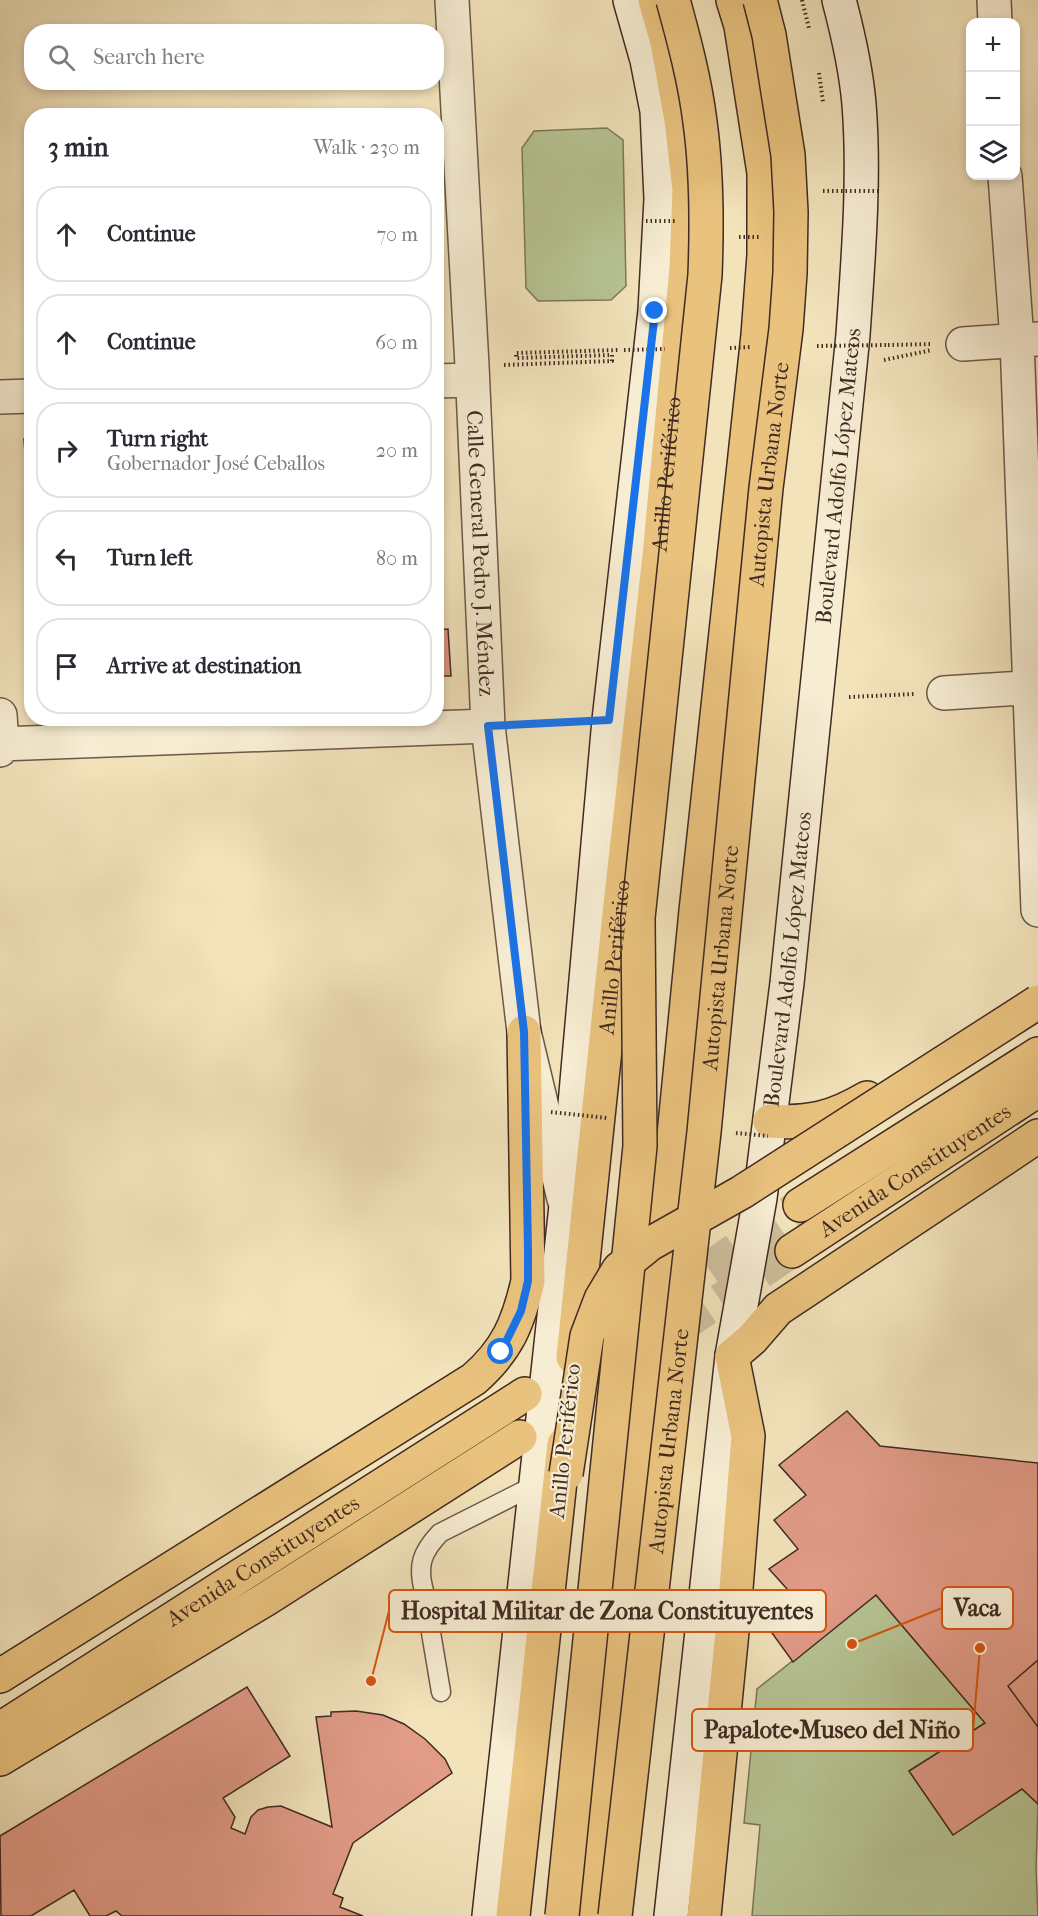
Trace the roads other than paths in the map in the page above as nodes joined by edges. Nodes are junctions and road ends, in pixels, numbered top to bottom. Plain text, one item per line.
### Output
1 (452, 0) edge
2 (630, 0) edge
3 (656, 0) edge
4 (673, 0) edge
5 (733, 0) edge
6 (760, 0) edge
7 (839, 0) edge
8 (994, 0) edge
9 (995, 18) edge
10 (1006, 180) edge
11 (1027, 340) edge
12 (963, 344) road end
13 (472, 373) junction
14 (444, 379) edge
15 (24, 396) edge
16 (0, 397) edge
17 (1034, 688) edge
18 (944, 693) road end
19 (488, 726) junction
20 (0, 738) edge
21 (1038, 910) edge
22 (1038, 990) edge
23 (1038, 1002) edge
24 (524, 1032) junction
25 (1038, 1054) edge
26 (1038, 1090) edge
27 (770, 1121) junction
28 (1038, 1137) edge
29 (800, 1205) tunnel mouth
30 (566, 1206) junction
31 (792, 1251) tunnel mouth
32 (732, 1356) junction
33 (525, 1394) tunnel mouth
34 (520, 1437) dead end
35 (537, 1484) junction
36 (266, 1599) junction
37 (0, 1676) edge
38 (441, 1692) dead end
39 (0, 1728) edge
40 (0, 1759) edge
41 (0, 1782) edge
42 (489, 1916) edge
43 (513, 1916) edge
44 (519, 1916) edge
45 (562, 1916) edge
46 (590, 1916) edge
47 (615, 1916) edge
48 (671, 1916) edge
49 (704, 1916) edge

1 - 13 main road, Calle General Pedro J. Méndez
2 - 30 main road
3 - 43 main road, Anillo Periférico
4 - 45 main road, bridge
5 - 46 main road
6 - 47 main road, Autopista Urbana Norte, bridge
7 - 27 main road, Boulevard Adolfo López Mateos
8 - 9 main road
10 - 11 main road
11 - 12 main road
11 - 17 main road
13 - 14 main road
13 - 19 main road, Calle General Pedro J. Méndez
15 - 16 main road
17 - 18 main road
17 - 21 main road
19 - 20 main road
19 - 24 main road, Calle General Pedro J. Méndez
22 - 27 main road
23 - 44 main road, bridge
24 - 30 main road, Calle General Pedro J. Méndez
24 - 37 main road
25 - 29 main road, Avenida Constituyentes
26 - 31 main road, Avenida Constituyentes
27 - 32 main road, Boulevard Adolfo López Mateos
28 - 32 main road
30 - 35 main road
32 - 48 main road, Boulevard Adolfo López Mateos
32 - 49 main road
33 - 39 main road, Avenida Constituyentes
34 - 36 main road, Avenida Constituyentes
35 - 38 lane
35 - 42 main road
36 - 40 main road, Avenida Constituyentes
36 - 41 main road

